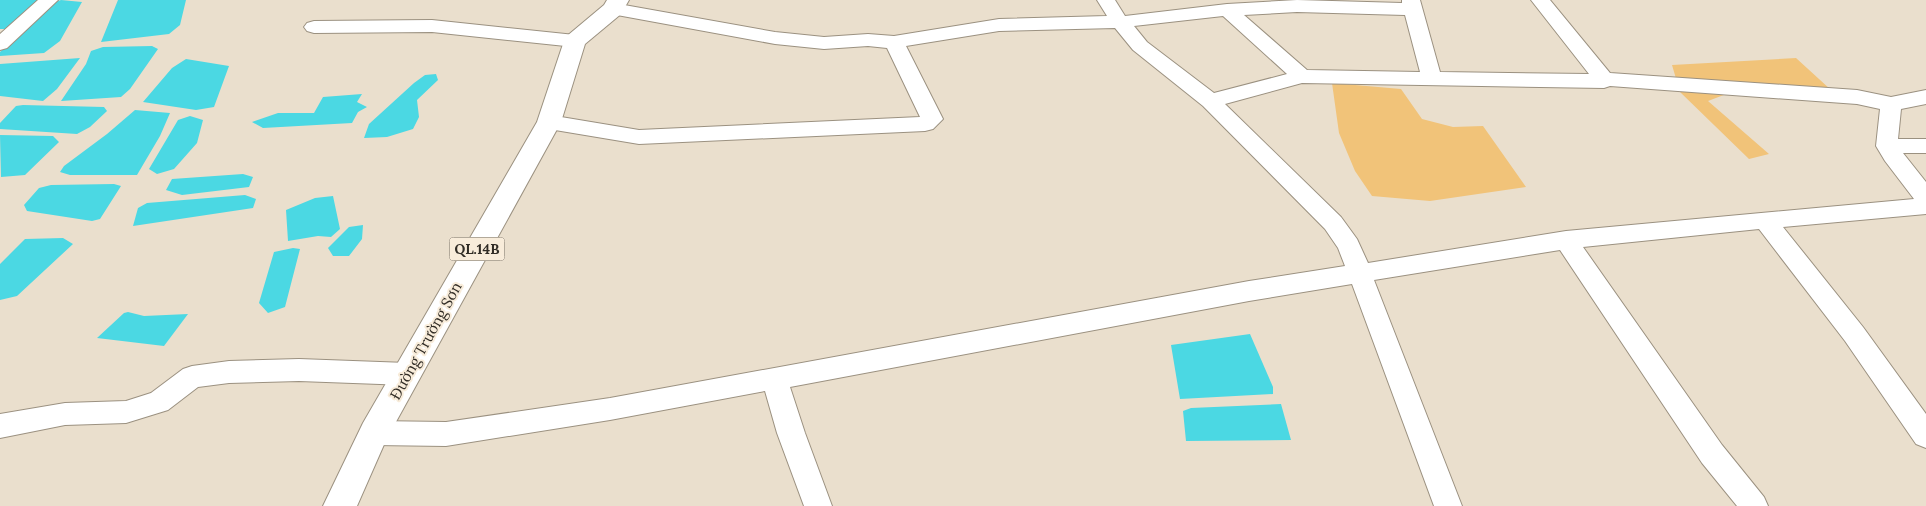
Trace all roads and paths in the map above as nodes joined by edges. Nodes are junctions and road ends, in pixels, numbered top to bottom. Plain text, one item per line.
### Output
1 (49, 0) edge
2 (1106, 0) edge
3 (1540, 0) edge
4 (615, 4) edge
5 (1412, 4) edge
6 (1228, 10) junction
7 (1120, 22) junction
8 (314, 27) dead end
9 (575, 41) junction
10 (894, 42) junction
11 (0, 44) edge
12 (1302, 76) junction
13 (1432, 79) junction
14 (1604, 79) junction
15 (1926, 97) edge
16 (1210, 101) junction
17 (1891, 104) junction
18 (548, 122) junction
19 (1887, 146) junction
20 (1926, 146) edge
21 (1926, 198) edge
22 (1926, 206) edge
23 (1765, 220) junction
24 (1566, 240) junction
25 (1360, 273) junction
26 (407, 374) junction
27 (774, 378) junction
28 (0, 426) edge
29 (374, 433) junction
30 (1926, 436) edge
31 (340, 506) edge
32 (818, 506) edge
33 (1448, 506) edge
34 (1754, 506) edge

1 - 11 street
2 - 7 street
3 - 14 street
4 - 9 highway
4 - 10 street
5 - 6 street
5 - 13 street
6 - 7 street
6 - 12 street
7 - 10 street
7 - 16 street
8 - 9 street
9 - 18 highway, Đường Trường Sơn / QL.14B
10 - 18 street
12 - 13 street
12 - 16 street
13 - 14 street
14 - 17 street
15 - 17 street
16 - 25 street
17 - 19 street
18 - 26 highway, Đường Trường Sơn / QL.14B
19 - 20 street
19 - 21 street
22 - 23 street
23 - 24 street
23 - 30 street
24 - 25 street
24 - 34 street
25 - 27 street
25 - 33 street
26 - 28 street
26 - 29 highway, Đường Trường Sơn / QL.14B
27 - 29 street
27 - 32 street
29 - 31 highway, Đường Trường Sơn / QL.14B

